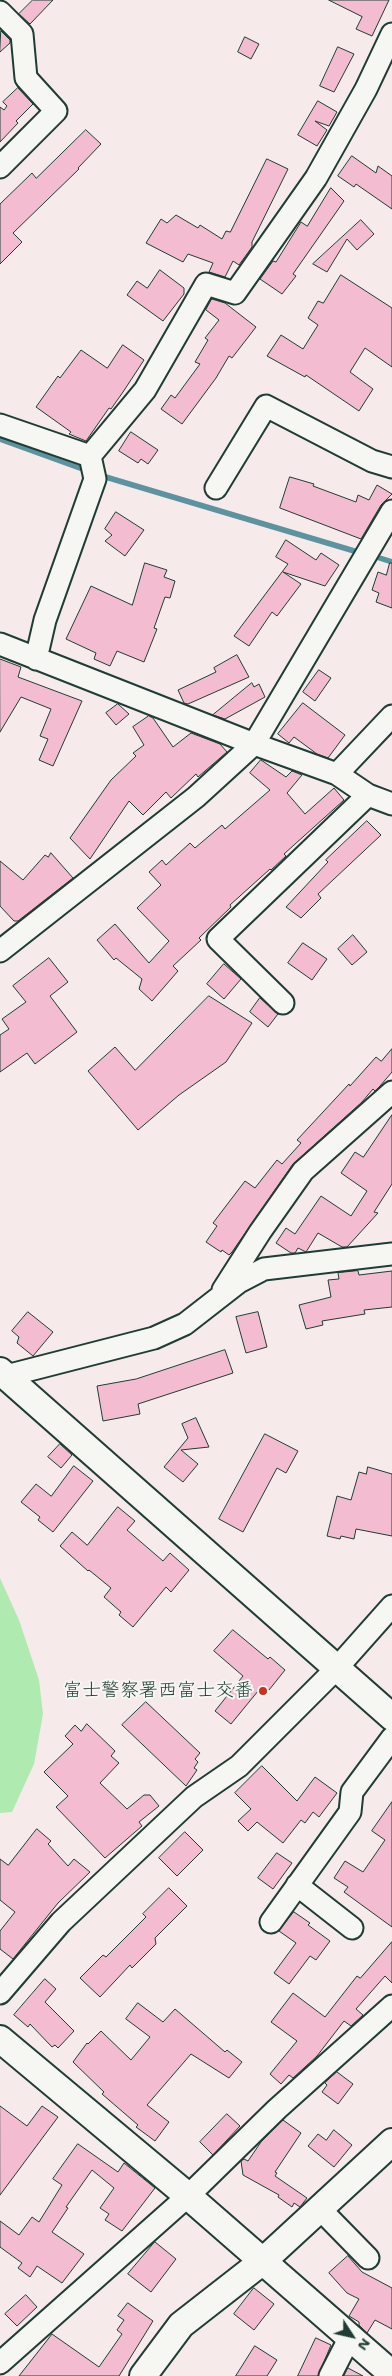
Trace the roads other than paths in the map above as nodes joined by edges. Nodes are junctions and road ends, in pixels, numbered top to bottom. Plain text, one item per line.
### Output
1 (0, 12) edge
2 (392, 34) edge
3 (0, 167) edge
4 (0, 424) edge
5 (92, 465) junction
6 (392, 467) edge
7 (216, 488) dead end
8 (392, 511) edge
9 (0, 644) edge
10 (36, 659) junction
11 (392, 716) edge
12 (254, 744) junction
13 (337, 774) junction
14 (368, 795) junction
15 (392, 804) edge
16 (0, 951) edge
17 (283, 1003) dead end
18 (392, 1092) edge
19 (392, 1254) edge
20 (217, 1299) junction
21 (3, 1374) edge
22 (392, 1606) edge
23 (336, 1669) junction
24 (392, 1717) edge
25 (392, 1738) edge
26 (297, 1885) junction
27 (271, 1922) dead end
28 (352, 1928) dead end
29 (0, 1993) edge
30 (392, 2006) edge
31 (0, 2039) edge
32 (392, 2142) edge
33 (188, 2196) junction
34 (320, 2208) junction
35 (368, 2258) dead end
36 (263, 2261) junction
37 (350, 2337) junction
38 (0, 2363) edge
39 (392, 2374) edge
40 (143, 2376) edge
41 (330, 2376) edge

1 - 3 street
2 - 5 street
4 - 5 street
5 - 10 street
6 - 7 street
8 - 12 street
9 - 10 street
10 - 12 street
11 - 13 street
12 - 13 street
12 - 16 street
13 - 14 street
14 - 15 street
14 - 17 street
18 - 20 street
19 - 20 street
20 - 21 street
21 - 23 street
22 - 23 street
23 - 24 street
23 - 29 street
25 - 26 street
26 - 27 street
26 - 28 street
30 - 33 street
31 - 33 street
32 - 34 street
33 - 36 street
33 - 38 street
34 - 35 street
34 - 36 street
36 - 37 street
36 - 40 street
37 - 39 street
37 - 41 street

